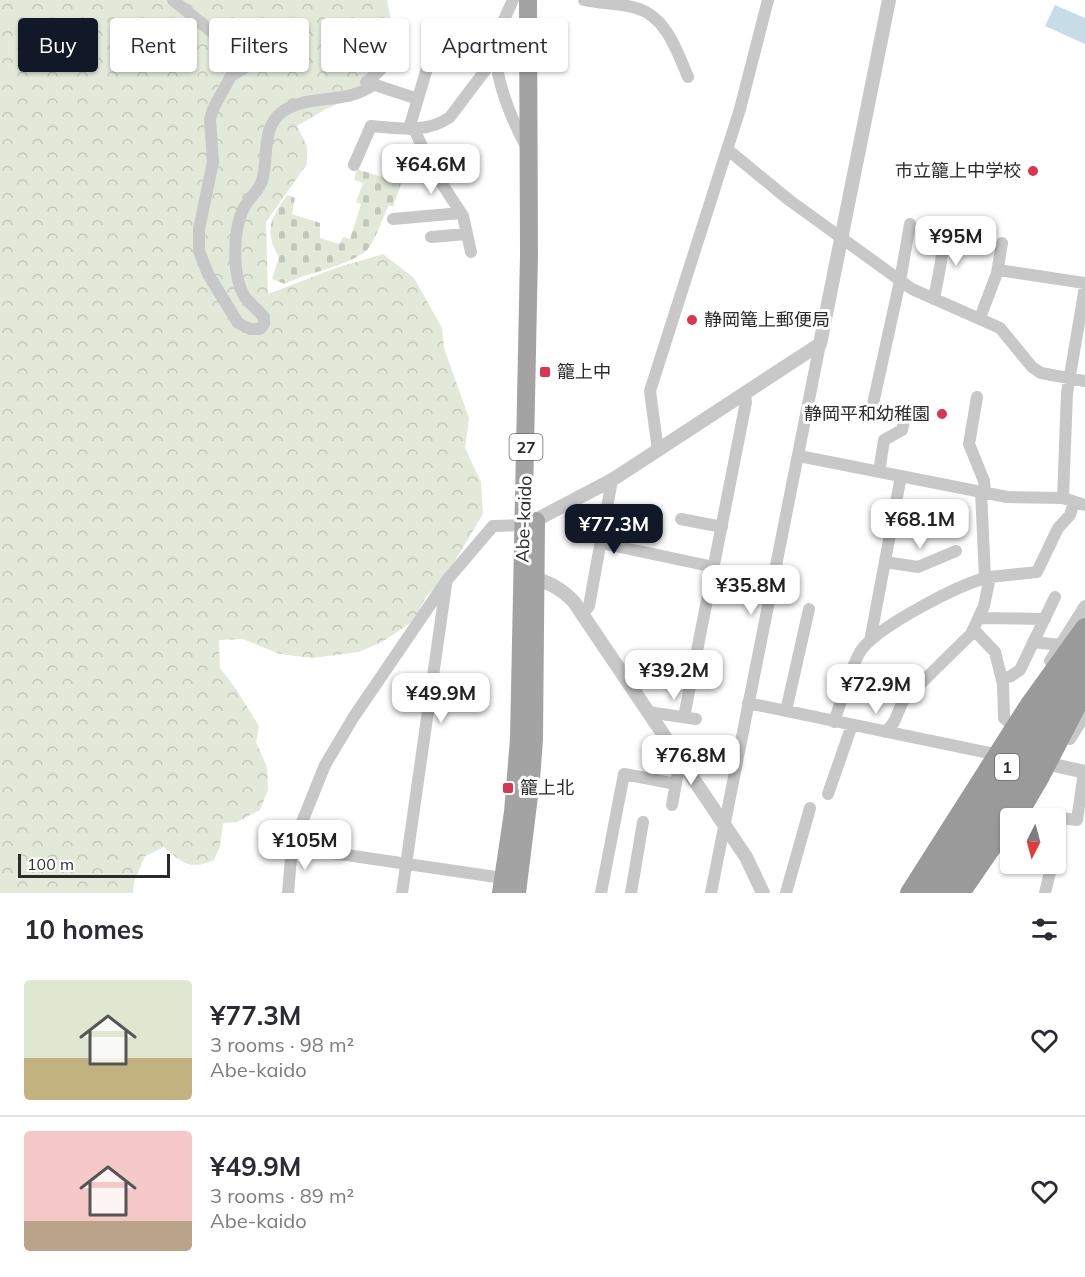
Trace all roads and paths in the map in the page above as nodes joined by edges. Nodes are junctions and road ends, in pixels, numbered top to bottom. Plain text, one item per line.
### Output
1 (173, 0) edge
2 (513, 0) edge
3 (528, 0) edge
4 (539, 0) edge
5 (584, 0) edge
6 (768, 0) edge
7 (889, 0) edge
8 (506, 18) edge
9 (380, 72) edge
10 (426, 72) edge
11 (484, 72) edge
12 (498, 72) edge
13 (687, 77) dead end
14 (373, 85) junction
15 (418, 99) junction
16 (412, 129) junction
17 (727, 149) junction
18 (528, 150) junction
19 (354, 165) dead end
20 (461, 213) junction
21 (393, 219) dead end
22 (910, 224) dead end
23 (944, 231) dead end
24 (467, 234) junction
25 (431, 237) dead end
26 (840, 238) junction
27 (1002, 243) dead end
28 (471, 252) dead end
29 (998, 270) junction
30 (900, 281) junction
31 (1085, 285) edge
32 (934, 299) junction
33 (980, 318) junction
34 (820, 344) junction
35 (1069, 378) junction
36 (1085, 381) edge
37 (745, 394) junction
38 (977, 397) dead end
39 (873, 404) dead end
40 (905, 416) dead end
41 (658, 451) junction
42 (799, 456) junction
43 (879, 472) junction
44 (901, 477) junction
45 (612, 480) junction
46 (983, 491) junction
47 (1074, 502) edge
48 (681, 519) dead end
49 (530, 522) junction
50 (723, 527) junction
51 (601, 543) junction
52 (956, 551) dead end
53 (885, 562) junction
54 (714, 567) junction
55 (529, 577) junction
56 (988, 577) junction
57 (447, 580) junction
58 (1055, 597) dead end
59 (1085, 606) edge
60 (809, 609) dead end
61 (582, 615) junction
62 (1045, 619) junction
63 (976, 624) junction
64 (1085, 628) edge
65 (1085, 640) edge
66 (870, 641) junction
67 (1034, 642) junction
68 (1060, 645) junction
69 (1085, 668) edge
70 (1002, 679) junction
71 (1085, 689) edge
72 (1035, 698) junction
73 (748, 703) junction
74 (786, 711) junction
75 (648, 712) junction
76 (1085, 715) edge
77 (834, 722) junction
78 (852, 726) junction
79 (1015, 728) junction
80 (886, 732) junction
81 (1070, 739) dead end
82 (999, 755) junction
83 (680, 761) junction
84 (1046, 764) junction
85 (1084, 772) edge
86 (676, 784) junction
87 (828, 794) dead end
88 (672, 805) dead end
89 (810, 808) dead end
90 (1020, 808) edge
91 (1066, 819) edge
92 (643, 822) dead end
93 (725, 827) junction
94 (1000, 838) edge
95 (1000, 843) edge
96 (292, 848) junction
97 (406, 863) junction
98 (1050, 874) edge
99 (510, 886) edge
100 (764, 892) edge
101 (288, 893) edge
102 (402, 893) edge
103 (601, 893) edge
104 (631, 893) edge
105 (711, 893) edge
106 (786, 893) edge
107 (910, 893) edge
108 (928, 893) edge
109 (946, 893) edge
110 (960, 893) edge
111 (971, 893) edge
112 (1045, 893) edge

1 - 14 street
2 - 8 street
3 - 18 main road, Abe-kaido / 27
4 - 49 main road, Abe-kaido / 27
5 - 13 street
6 - 17 street
7 - 26 street
9 - 14 street
10 - 15 street
11 - 16 street
12 - 18 street
14 - 15 street
15 - 16 street
16 - 19 street
16 - 20 street
17 - 26 street
17 - 41 street
18 - 49 main road, Abe-kaido / 27
20 - 21 street
20 - 24 street
22 - 30 street
23 - 32 street
24 - 25 street
24 - 28 street
26 - 30 street
26 - 34 street
27 - 29 street
29 - 31 street
29 - 33 street
30 - 32 street
30 - 39 street
31 - 35 street
32 - 33 street
33 - 35 street
34 - 37 street
34 - 42 street
35 - 36 street
35 - 47 street
37 - 41 street
37 - 50 street
38 - 46 street
40 - 43 street
41 - 45 street
42 - 43 street
42 - 73 street
43 - 44 street
44 - 46 street
44 - 53 street
45 - 49 street
45 - 51 street
46 - 47 street
46 - 56 street
47 - 56 street
48 - 50 street
49 - 55 main road, Abe-kaido / 27
49 - 57 street
50 - 54 street
51 - 54 street
51 - 61 street
52 - 53 street
53 - 66 street
54 - 75 street
55 - 61 street
55 - 99 main road, Abe-kaido / 27
56 - 63 street
56 - 66 street
57 - 96 street
57 - 97 street
58 - 62 street
59 - 68 street
60 - 74 street
61 - 75 street
62 - 63 street
62 - 67 street
63 - 70 street
63 - 80 street
64 - 72 highway
65 - 108 highway, 1, bridge
66 - 77 street
67 - 68 street
67 - 70 street
68 - 72 street
69 - 109 highway, 1, bridge
70 - 79 street
71 - 84 highway
72 - 79 highway
73 - 74 street
73 - 93 street
74 - 77 street
75 - 83 street
76 - 81 street
77 - 78 street
78 - 80 street
78 - 87 street
79 - 82 highway
80 - 82 street
82 - 84 street
82 - 107 highway
83 - 86 street
83 - 93 street
84 - 85 street
84 - 90 highway
85 - 91 street
86 - 88 street
86 - 103 street
89 - 106 street
92 - 104 street
93 - 100 street
93 - 105 street
94 - 110 highway
95 - 111 highway
96 - 97 street
96 - 101 street
97 - 99 street
97 - 102 street
98 - 112 street

